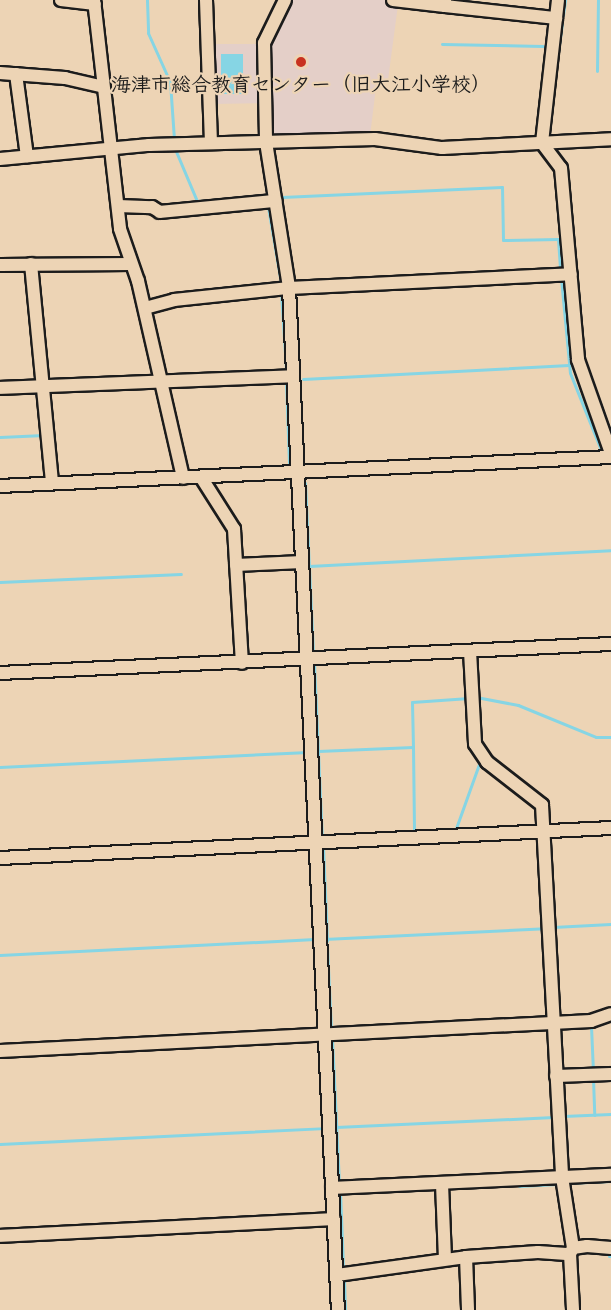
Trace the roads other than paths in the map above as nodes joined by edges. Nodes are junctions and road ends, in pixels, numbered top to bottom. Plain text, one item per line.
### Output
1 (61, 0) edge
2 (206, 0) edge
3 (285, 0) edge
4 (393, 0) edge
5 (558, 0) edge
6 (94, 2) edge
7 (445, 3) edge
8 (556, 18) junction
9 (0, 73) edge
10 (16, 75) junction
11 (103, 87) junction
12 (611, 139) edge
13 (266, 142) junction
14 (211, 143) junction
15 (543, 143) junction
16 (111, 148) junction
17 (27, 156) junction
18 (0, 159) edge
19 (274, 201) junction
20 (117, 206) junction
21 (31, 264) junction
22 (130, 264) junction
23 (0, 265) edge
24 (564, 275) junction
25 (289, 288) junction
26 (145, 308) junction
27 (293, 376) junction
28 (162, 381) junction
29 (45, 386) junction
30 (0, 388) edge
31 (611, 455) edge
32 (298, 472) junction
33 (201, 477) junction
34 (183, 478) junction
35 (52, 483) junction
36 (0, 486) edge
37 (302, 562) junction
38 (236, 565) junction
39 (611, 644) edge
40 (470, 651) junction
41 (308, 660) junction
42 (242, 663) junction
43 (0, 673) edge
44 (611, 828) edge
45 (544, 831) junction
46 (315, 842) junction
47 (0, 858) edge
48 (611, 1014) edge
49 (553, 1024) junction
50 (325, 1035) junction
51 (0, 1051) edge
52 (611, 1074) edge
53 (556, 1076) junction
54 (611, 1175) edge
55 (562, 1177) junction
56 (442, 1184) junction
57 (332, 1188) junction
58 (334, 1220) junction
59 (0, 1236) edge
60 (611, 1248) edge
61 (571, 1251) junction
62 (466, 1257) junction
63 (445, 1259) junction
64 (337, 1275) junction
65 (338, 1310) edge
66 (468, 1310) edge
67 (573, 1310) edge

1 - 6 street
2 - 14 street
3 - 13 street
4 - 7 street
5 - 8 street
6 - 11 street
7 - 8 street
8 - 15 street
9 - 10 street
10 - 11 street
10 - 17 street
11 - 16 street
12 - 15 street
13 - 14 street
13 - 15 street
13 - 19 street
14 - 16 street
15 - 24 street
16 - 17 street
16 - 20 street
17 - 18 street
19 - 20 street
19 - 25 street
20 - 22 street
21 - 22 street
21 - 23 street
21 - 29 street
22 - 26 street
24 - 25 street
24 - 31 street
25 - 26 street
25 - 27 street
26 - 28 street
27 - 28 street
27 - 32 street
28 - 29 street
28 - 34 street
29 - 30 street
29 - 35 street
31 - 32 street
32 - 33 street
32 - 37 street
33 - 34 street
33 - 38 street
34 - 35 street
35 - 36 street
37 - 38 street
37 - 41 street
38 - 42 street
39 - 40 street
40 - 41 street
40 - 45 street
41 - 42 street
41 - 46 street
42 - 43 street
44 - 45 street
45 - 46 street
45 - 49 street
46 - 47 street
46 - 50 street
48 - 49 street
49 - 50 street
49 - 53 street
50 - 51 street
50 - 57 street
52 - 53 street
53 - 55 street
54 - 55 street
55 - 56 street
55 - 61 street
56 - 57 street
56 - 63 street
57 - 58 street
58 - 59 street
58 - 64 street
60 - 61 street
61 - 62 street
61 - 67 street
62 - 63 street
62 - 66 street
63 - 64 street
64 - 65 street

